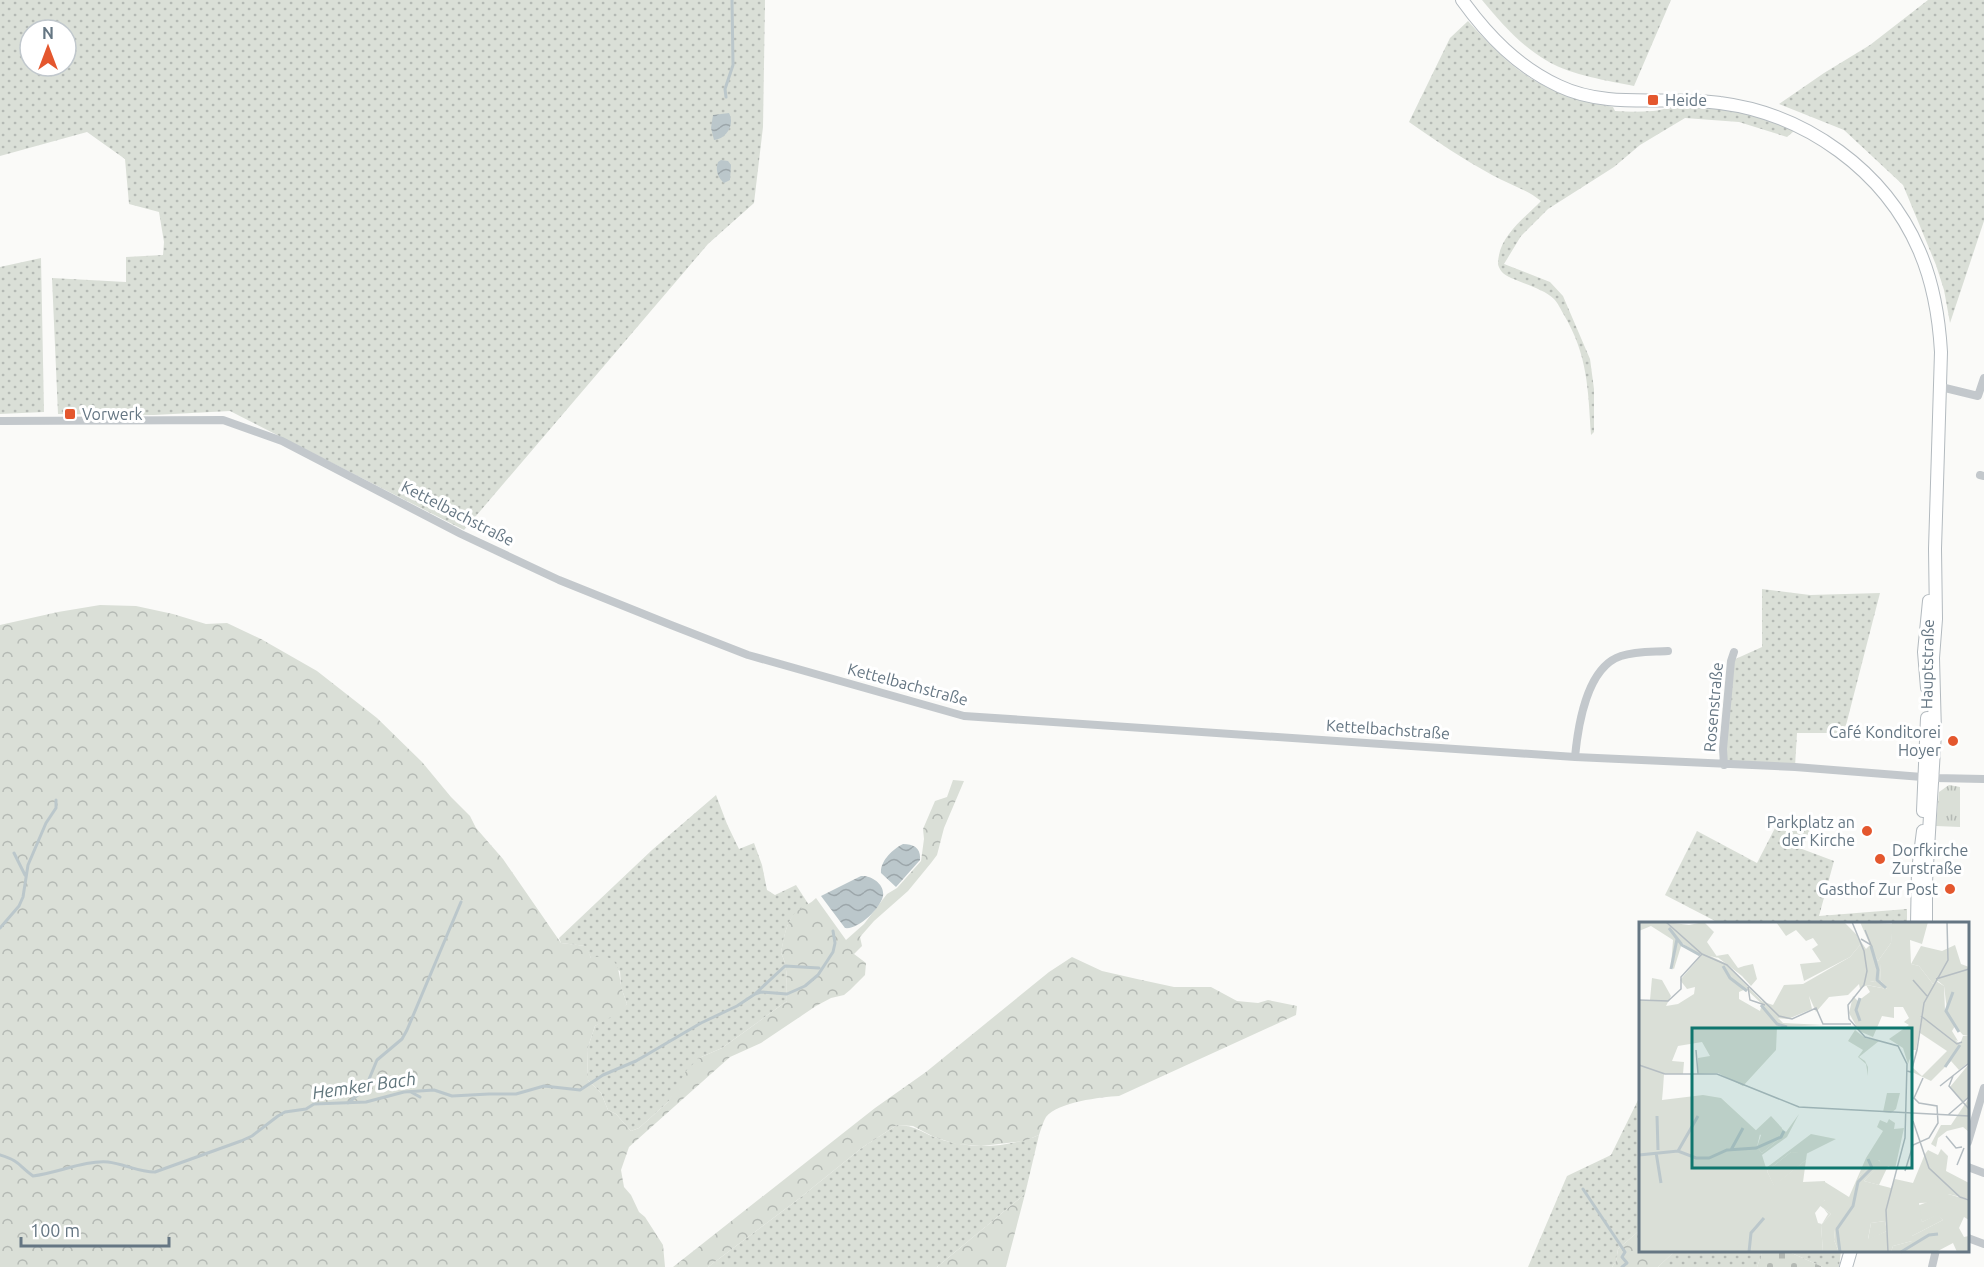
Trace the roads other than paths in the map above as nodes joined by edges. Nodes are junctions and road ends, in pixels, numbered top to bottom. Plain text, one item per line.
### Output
1 (1462, 0) edge
2 (1984, 378) edge
3 (1941, 387) junction
4 (0, 421) edge
5 (1935, 549) junction
6 (1668, 651) dead end
7 (1734, 652) dead end
8 (1575, 757) junction
9 (1724, 765) junction
10 (1928, 777) junction
11 (1984, 780) edge
12 (1917, 922) edge
13 (1926, 922) edge
14 (1984, 1088) edge
15 (1982, 1102) edge
16 (1969, 1139) edge
17 (1969, 1167) edge
18 (1984, 1173) edge
19 (1969, 1238) edge
20 (1984, 1244) edge
21 (1851, 1252) edge
22 (1936, 1252) edge
23 (1846, 1267) edge
24 (1932, 1267) edge

1 - 3 main road
2 - 3 street
3 - 5 main road
4 - 8 street, Kettelbachstraße
5 - 10 main road, Hauptstraße
5 - 10 main road, Hauptstraße
6 - 8 street
7 - 9 street, Rosenstraße
8 - 9 street, Kettelbachstraße
9 - 10 street, Kettelbachstraße
10 - 11 street, Kettelbachstraße
10 - 12 main road, Hauptstraße
10 - 13 main road, Hauptstraße
14 - 15 street
15 - 16 street
17 - 18 street
19 - 20 street
21 - 23 main road
22 - 24 street

